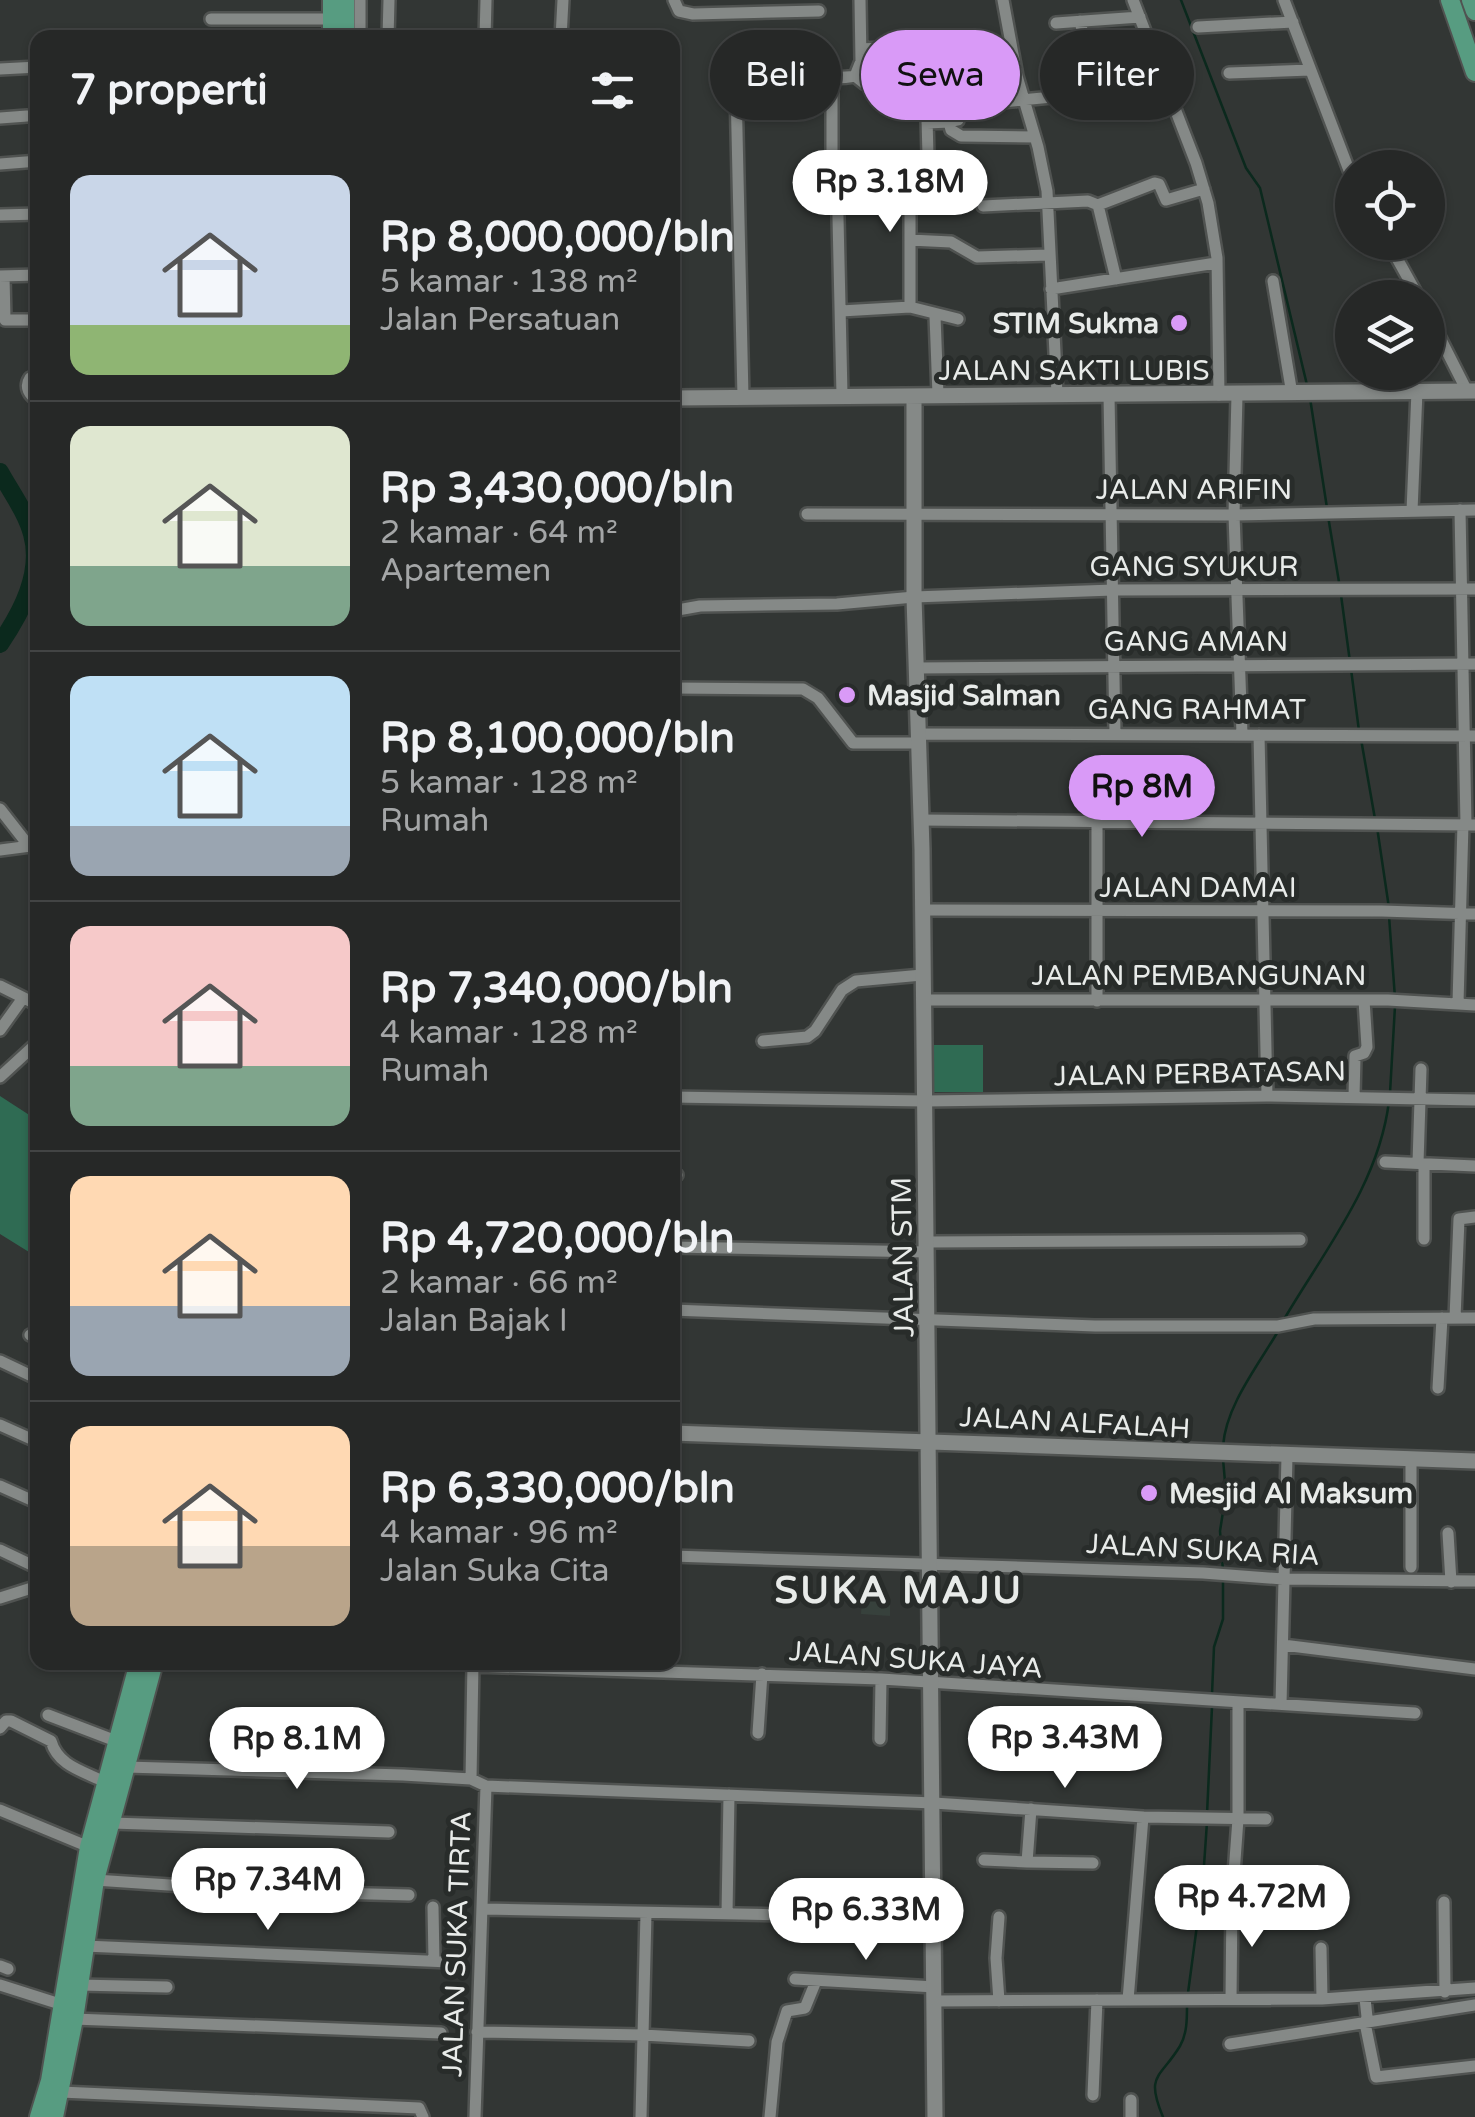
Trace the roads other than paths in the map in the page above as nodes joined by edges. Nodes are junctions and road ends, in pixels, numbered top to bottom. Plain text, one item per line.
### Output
1 (345, 0) edge
2 (360, 0) edge
3 (389, 0) edge
4 (486, 0) edge
5 (563, 0) edge
6 (674, 0) edge
7 (860, 0) edge
8 (1002, 0) edge
9 (1133, 0) edge
10 (1284, 0) edge
11 (1450, 0) edge
12 (1471, 0) edge
13 (819, 11) dead end
14 (1475, 11) edge
15 (1140, 17) junction
16 (210, 18) dead end
17 (332, 19) edge
18 (1080, 22) junction
19 (1293, 22) junction
20 (1056, 24) dead end
21 (1198, 27) dead end
22 (345, 30) edge
23 (360, 30) edge
24 (388, 30) edge
25 (486, 30) edge
26 (562, 30) edge
27 (1008, 30) edge
28 (1082, 30) edge
29 (1145, 30) edge
30 (861, 49) joint
31 (30, 68) edge
32 (0, 70) edge
33 (1310, 70) junction
34 (1475, 72) edge
35 (1230, 73) dead end
36 (855, 76) junction
37 (841, 78) edge
38 (861, 81) edge
39 (1020, 87) edge
40 (1040, 99) edge
41 (1024, 101) junction
42 (27, 116) dead end
43 (0, 118) edge
44 (737, 120) edge
45 (832, 120) edge
46 (1179, 120) edge
47 (950, 122) junction
48 (1035, 136) junction
49 (1341, 150) edge
50 (30, 161) edge
51 (910, 162) junction
52 (0, 164) edge
53 (840, 166) junction
54 (1204, 189) junction
55 (1048, 204) junction
56 (1098, 205) junction
57 (983, 206) dead end
58 (0, 214) edge
59 (30, 214) edge
60 (910, 240) junction
61 (1048, 255) junction
62 (1216, 262) junction
63 (30, 275) edge
64 (2, 276) edge
65 (1116, 278) junction
66 (1273, 282) dead end
67 (1051, 288) junction
68 (910, 307) junction
69 (841, 311) junction
70 (935, 316) junction
71 (30, 320) edge
72 (958, 320) dead end
73 (1445, 344) edge
74 (1418, 391) junction
75 (1471, 391) edge
76 (1056, 394) junction
77 (1237, 394) junction
78 (1294, 394) junction
79 (842, 395) junction
80 (938, 395) junction
81 (1109, 395) junction
82 (1219, 395) junction
83 (914, 396) junction
84 (743, 397) junction
85 (680, 398) edge
86 (1460, 510) junction
87 (1475, 510) edge
88 (1412, 511) junction
89 (808, 514) dead end
90 (1114, 514) junction
91 (1234, 514) junction
92 (913, 516) junction
93 (1460, 589) junction
94 (1475, 589) edge
95 (1113, 590) junction
96 (1238, 590) junction
97 (914, 596) junction
98 (680, 609) edge
99 (1469, 664) edge
100 (1112, 665) junction
101 (1240, 666) junction
102 (916, 668) junction
103 (680, 688) edge
104 (1115, 734) junction
105 (1242, 734) junction
106 (1259, 735) junction
107 (1470, 736) edge
108 (919, 739) junction
109 (0, 810) edge
110 (1097, 819) junction
111 (921, 820) junction
112 (1261, 821) junction
113 (1468, 825) edge
114 (30, 843) edge
115 (30, 846) edge
116 (0, 850) edge
117 (922, 910) junction
118 (1263, 911) junction
119 (1096, 912) junction
120 (1461, 914) junction
121 (1475, 914) edge
122 (922, 975) junction
123 (0, 986) edge
124 (23, 998) junction
125 (922, 1000) junction
126 (1364, 1000) junction
127 (30, 1001) edge
128 (1097, 1001) junction
129 (1265, 1001) junction
130 (1458, 1004) junction
131 (1475, 1004) edge
132 (0, 1030) edge
133 (763, 1041) dead end
134 (30, 1049) edge
135 (1421, 1069) dead end
136 (0, 1077) edge
137 (680, 1096) edge
138 (1267, 1096) junction
139 (1354, 1096) junction
140 (1418, 1098) junction
141 (1475, 1100) edge
142 (924, 1101) junction
143 (1385, 1162) dead end
144 (1421, 1164) junction
145 (1475, 1166) edge
146 (1475, 1217) edge
147 (1424, 1239) dead end
148 (1300, 1240) dead end
149 (927, 1247) junction
150 (680, 1248) edge
151 (680, 1310) edge
152 (1448, 1318) junction
153 (1475, 1318) edge
154 (928, 1322) junction
155 (0, 1361) edge
156 (30, 1374) edge
157 (1438, 1388) dead end
158 (0, 1424) edge
159 (680, 1432) edge
160 (30, 1438) edge
161 (928, 1440) junction
162 (1288, 1456) junction
163 (1411, 1459) junction
164 (1475, 1460) edge
165 (0, 1486) edge
166 (30, 1499) edge
167 (1448, 1534) dead end
168 (0, 1550) edge
169 (680, 1556) edge
170 (30, 1564) edge
171 (929, 1566) junction
172 (1411, 1567) dead end
173 (1283, 1579) junction
174 (1475, 1580) edge
175 (1451, 1582) junction
176 (30, 1589) edge
177 (0, 1598) edge
178 (1283, 1645) junction
179 (1475, 1669) edge
180 (136, 1670) edge
181 (152, 1670) edge
182 (473, 1670) edge
183 (646, 1670) edge
184 (762, 1674) junction
185 (881, 1679) junction
186 (932, 1682) junction
187 (1238, 1702) junction
188 (1281, 1704) junction
189 (1415, 1713) dead end
190 (48, 1716) dead end
191 (0, 1728) edge
192 (758, 1733) dead end
193 (880, 1738) dead end
194 (116, 1741) junction
195 (126, 1767) junction
196 (471, 1779) junction
197 (105, 1782) junction
198 (486, 1786) junction
199 (729, 1794) junction
200 (934, 1803) junction
201 (1031, 1809) junction
202 (0, 1810) edge
203 (1143, 1817) junction
204 (1238, 1820) junction
205 (1266, 1820) dead end
206 (112, 1823) junction
207 (389, 1832) dead end
208 (88, 1847) junction
209 (984, 1860) dead end
210 (1027, 1862) junction
211 (1092, 1863) dead end
212 (96, 1880) junction
213 (410, 1895) dead end
214 (1444, 1902) dead end
215 (434, 1907) dead end
216 (483, 1908) junction
217 (646, 1912) junction
218 (728, 1914) junction
219 (998, 1917) dead end
220 (935, 1918) junction
221 (82, 1933) junction
222 (1320, 1948) dead end
223 (434, 1960) junction
224 (449, 1962) dead end
225 (794, 1979) dead end
226 (816, 1981) junction
227 (0, 1985) edge
228 (79, 1985) junction
229 (167, 1987) dead end
230 (1475, 1988) edge
231 (1445, 1992) junction
232 (935, 1994) junction
233 (1360, 1998) junction
234 (1231, 1999) junction
235 (1322, 1999) junction
236 (1097, 2000) junction
237 (1128, 2000) junction
238 (999, 2001) junction
239 (1475, 2005) edge
240 (69, 2012) junction
241 (1365, 2024) junction
242 (441, 2032) dead end
243 (476, 2032) junction
244 (643, 2035) junction
245 (749, 2042) dead end
246 (1230, 2044) dead end
247 (1475, 2066) edge
248 (61, 2092) junction
249 (1094, 2096) dead end
250 (1131, 2100) dead end
251 (38, 2117) edge
252 (54, 2117) edge
253 (422, 2117) edge
254 (474, 2117) edge
255 (641, 2117) edge
256 (770, 2117) edge
257 (936, 2117) edge
258 (1131, 2117) edge

1 - 22 main road
2 - 23 street
3 - 24 street
4 - 25 street
5 - 26 street
6 - 13 street
7 - 30 street
8 - 27 street
9 - 15 street
10 - 19 street
11 - 34 main road
12 - 14 main road
15 - 18 street
15 - 29 street
16 - 17 street
18 - 20 street
18 - 28 street
19 - 21 street
19 - 33 street
30 - 36 street
31 - 32 street
33 - 35 street
33 - 49 street
36 - 37 street
36 - 38 street
39 - 41 street
40 - 41 street
41 - 47 street
41 - 48 street
42 - 43 street
44 - 84 street
45 - 53 street
46 - 54 street
47 - 48 street
47 - 51 street
48 - 55 street
50 - 52 street
51 - 53 street
51 - 60 street
53 - 69 street
54 - 56 street
54 - 62 street
55 - 56 street
55 - 57 street
55 - 61 street
56 - 65 street
58 - 59 street
60 - 61 street
60 - 68 street
61 - 67 street
62 - 65 street
62 - 82 street
63 - 64 street
64 - 71 street
65 - 67 street
66 - 78 street
67 - 76 street
68 - 69 street
68 - 70 street
69 - 79 street
70 - 72 street
70 - 80 street
73 - 75 street
74 - 75 street, JALAN SAKTI LUBIS
74 - 78 street, JALAN SAKTI LUBIS
74 - 88 street
76 - 80 street, JALAN SAKTI LUBIS
76 - 81 street, JALAN SAKTI LUBIS
77 - 78 street, JALAN SAKTI LUBIS
77 - 82 street, JALAN SAKTI LUBIS
77 - 91 street
79 - 83 street, JALAN SAKTI LUBIS
79 - 84 street, JALAN SAKTI LUBIS
80 - 83 street, JALAN SAKTI LUBIS
81 - 82 street, JALAN SAKTI LUBIS
81 - 90 street
83 - 92 street, JALAN STM
84 - 85 street, JALAN SAKTI LUBIS
86 - 87 street, JALAN ARIFIN
86 - 88 street, JALAN ARIFIN
86 - 93 street
88 - 91 street, JALAN ARIFIN
89 - 92 street, JALAN ARIFIN
90 - 91 street, JALAN ARIFIN
90 - 92 street, JALAN ARIFIN
90 - 95 street
91 - 96 street
92 - 97 street, JALAN STM
93 - 94 street, GANG SYUKUR
93 - 96 street, GANG SYUKUR
93 - 99 street
95 - 96 street, GANG SYUKUR
95 - 97 street, GANG SYUKUR
95 - 100 street
96 - 101 street
97 - 98 street, GANG SYUKUR
97 - 102 street, JALAN STM
99 - 101 street, GANG AMAN
99 - 107 street
100 - 101 street, GANG AMAN
100 - 102 street, GANG AMAN
100 - 104 street
101 - 105 street
102 - 108 street, JALAN STM
103 - 108 street, GANG RAHMAT
104 - 105 street, GANG RAHMAT
104 - 108 street, GANG RAHMAT
105 - 106 street, GANG RAHMAT
106 - 107 street, GANG RAHMAT
106 - 112 street
107 - 113 street
108 - 111 street, JALAN STM
109 - 114 street
110 - 111 street
110 - 112 street
110 - 119 street
111 - 117 street, JALAN STM
112 - 113 street
112 - 118 street
113 - 120 street
115 - 116 street
117 - 119 street, JALAN DAMAI
117 - 122 street, JALAN STM
118 - 119 street, JALAN DAMAI
118 - 120 street, JALAN DAMAI
118 - 129 street
119 - 128 street
120 - 121 street, JALAN DAMAI
120 - 130 street
122 - 125 street, JALAN STM
122 - 133 street
123 - 124 street
124 - 127 street
124 - 132 street
125 - 128 street, JALAN PEMBANGUNAN
125 - 142 street, JALAN STM
126 - 129 street, JALAN PEMBANGUNAN
126 - 130 street, JALAN PEMBANGUNAN
126 - 139 street
128 - 129 street, JALAN PEMBANGUNAN
129 - 138 street
130 - 131 street, JALAN PEMBANGUNAN
134 - 136 street
135 - 140 street
137 - 142 street, JALAN PERBATASAN
138 - 139 street, JALAN PERBATASAN
138 - 142 street, JALAN PERBATASAN
139 - 140 street, JALAN PERBATASAN
140 - 141 street, JALAN PERBATASAN
140 - 144 street
142 - 149 street, JALAN STM
143 - 144 street
144 - 145 street
144 - 147 street
146 - 152 street
148 - 149 street
149 - 150 street
149 - 154 street, JALAN STM
151 - 154 street
152 - 153 street
152 - 154 street
152 - 157 street
154 - 161 street, JALAN STM
155 - 156 street
158 - 160 street
159 - 161 street, JALAN ALFALAH
161 - 162 street, JALAN ALFALAH
161 - 171 street, JALAN STM
162 - 163 street, JALAN ALFALAH
162 - 173 street
163 - 164 street, JALAN ALFALAH
163 - 172 street
165 - 166 street
167 - 175 street
168 - 170 street
169 - 171 street, JALAN SUKA RIA
171 - 173 street, JALAN SUKA RIA
171 - 186 street, JALAN STM
173 - 175 street, JALAN SUKA RIA
173 - 178 street
174 - 175 street, JALAN SUKA RIA
176 - 177 street
178 - 179 street
178 - 188 street
180 - 194 main road
181 - 195 main road
182 - 196 street, JALAN SUKA TIRTA
183 - 184 street, JALAN SUKA JAYA
184 - 185 street, JALAN SUKA JAYA
184 - 192 street
185 - 186 street, JALAN SUKA JAYA
185 - 193 street
186 - 187 street, JALAN SUKA JAYA
186 - 200 street, JALAN STM
187 - 188 street, JALAN SUKA JAYA
187 - 204 street
188 - 189 street, JALAN SUKA JAYA
190 - 194 street
191 - 197 street
194 - 197 main road
195 - 196 street
195 - 206 main road
196 - 198 street, JALAN SUKA TIRTA
197 - 208 main road
198 - 199 street
198 - 216 street, JALAN SUKA TIRTA
199 - 200 street
199 - 218 street
200 - 201 street
200 - 220 street, JALAN STM
201 - 203 street
201 - 210 street
202 - 208 street
203 - 204 street
203 - 237 street
204 - 205 street
204 - 234 street
206 - 207 street
206 - 212 main road
208 - 221 main road
209 - 210 street
210 - 211 street
212 - 213 street
212 - 221 main road
214 - 231 street
215 - 223 street
216 - 217 street
216 - 243 street, JALAN SUKA TIRTA
217 - 218 street
217 - 244 street
218 - 220 street
219 - 238 street
220 - 232 street, JALAN STM
221 - 223 street
221 - 228 main road
221 - 240 main road
222 - 235 street
223 - 224 street
225 - 226 street
226 - 232 street
226 - 256 street
227 - 240 street
228 - 229 street
228 - 240 main road
230 - 231 street
231 - 233 street
232 - 238 street
232 - 257 street, JALAN STM
233 - 235 street
233 - 241 street
234 - 235 street
234 - 237 street
236 - 237 street
236 - 238 street
236 - 249 street
239 - 241 street
240 - 242 street
240 - 248 main road
240 - 251 main road
241 - 246 street
241 - 247 street
243 - 244 street
243 - 254 street, JALAN SUKA TIRTA
244 - 245 street
244 - 255 street
248 - 252 main road
248 - 253 street
250 - 258 street

